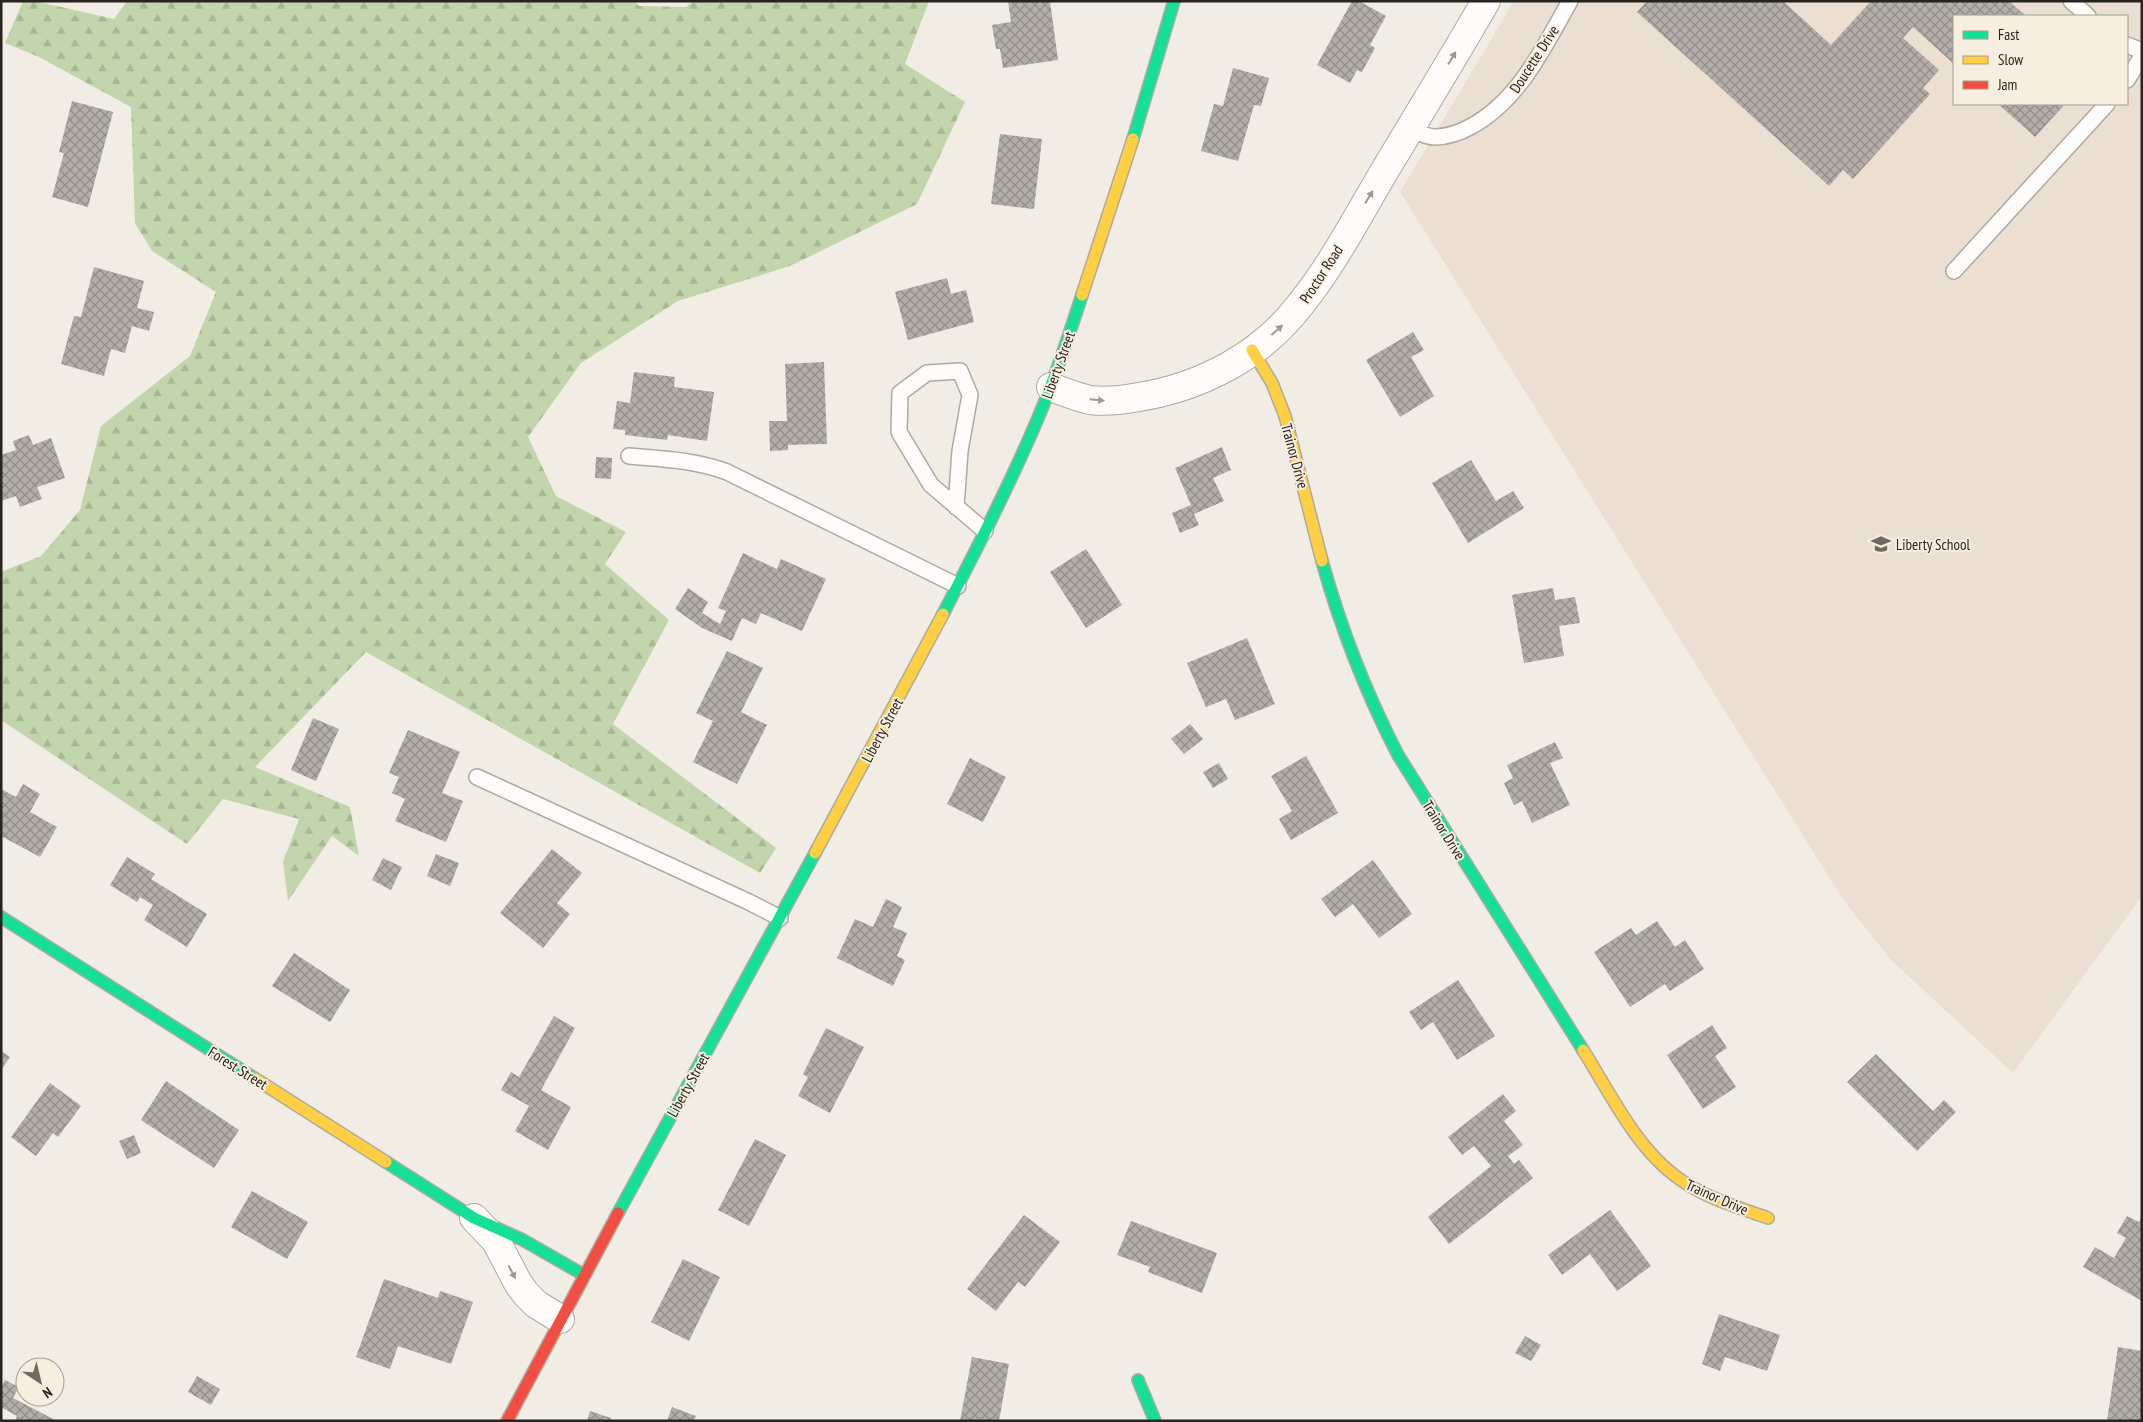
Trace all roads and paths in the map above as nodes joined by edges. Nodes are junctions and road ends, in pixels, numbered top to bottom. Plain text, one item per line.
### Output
1 (1174, 1) edge
2 (1486, 1) edge
3 (1570, 1) edge
4 (2071, 1) edge
5 (2087, 15) edge
6 (2128, 45) edge
7 (2142, 51) edge
8 (2142, 56) edge
9 (2128, 78) edge
10 (2106, 105) edge
11 (1410, 129) junction
12 (1954, 272) dead end
13 (1252, 350) junction
14 (1050, 387) junction
15 (629, 456) dead end
16 (956, 507) junction
17 (985, 531) junction
18 (958, 586) junction
19 (477, 777) dead end
20 (1, 917) edge
21 (780, 918) junction
22 (474, 1218) junction
23 (1768, 1218) dead end
24 (584, 1275) junction
25 (560, 1319) junction
26 (1138, 1380) dead end
27 (507, 1421) edge
28 (1155, 1421) edge

1 - 14 street, Liberty Street
11 -> 2 street, Proctor Road
3 - 11 lane, Doucette Drive
4 - 5 lane
6 - 7 lane
8 - 9 lane
10 - 12 lane
13 -> 11 street, Proctor Road
14 -> 13 street, Proctor Road
13 - 23 street, Trainor Drive
14 - 17 street, Liberty Street
15 - 18 lane
16 - 16 lane
16 - 17 lane
17 - 18 street, Liberty Street
18 - 21 street, Liberty Street
19 - 21 lane
20 - 22 street, Forest Street
21 - 24 street, Liberty Street
22 - 24 street, Forest Street
22 -> 25 street, Forest Street
24 - 25 street, Liberty Street
25 - 27 street, Liberty Street
26 - 28 street

